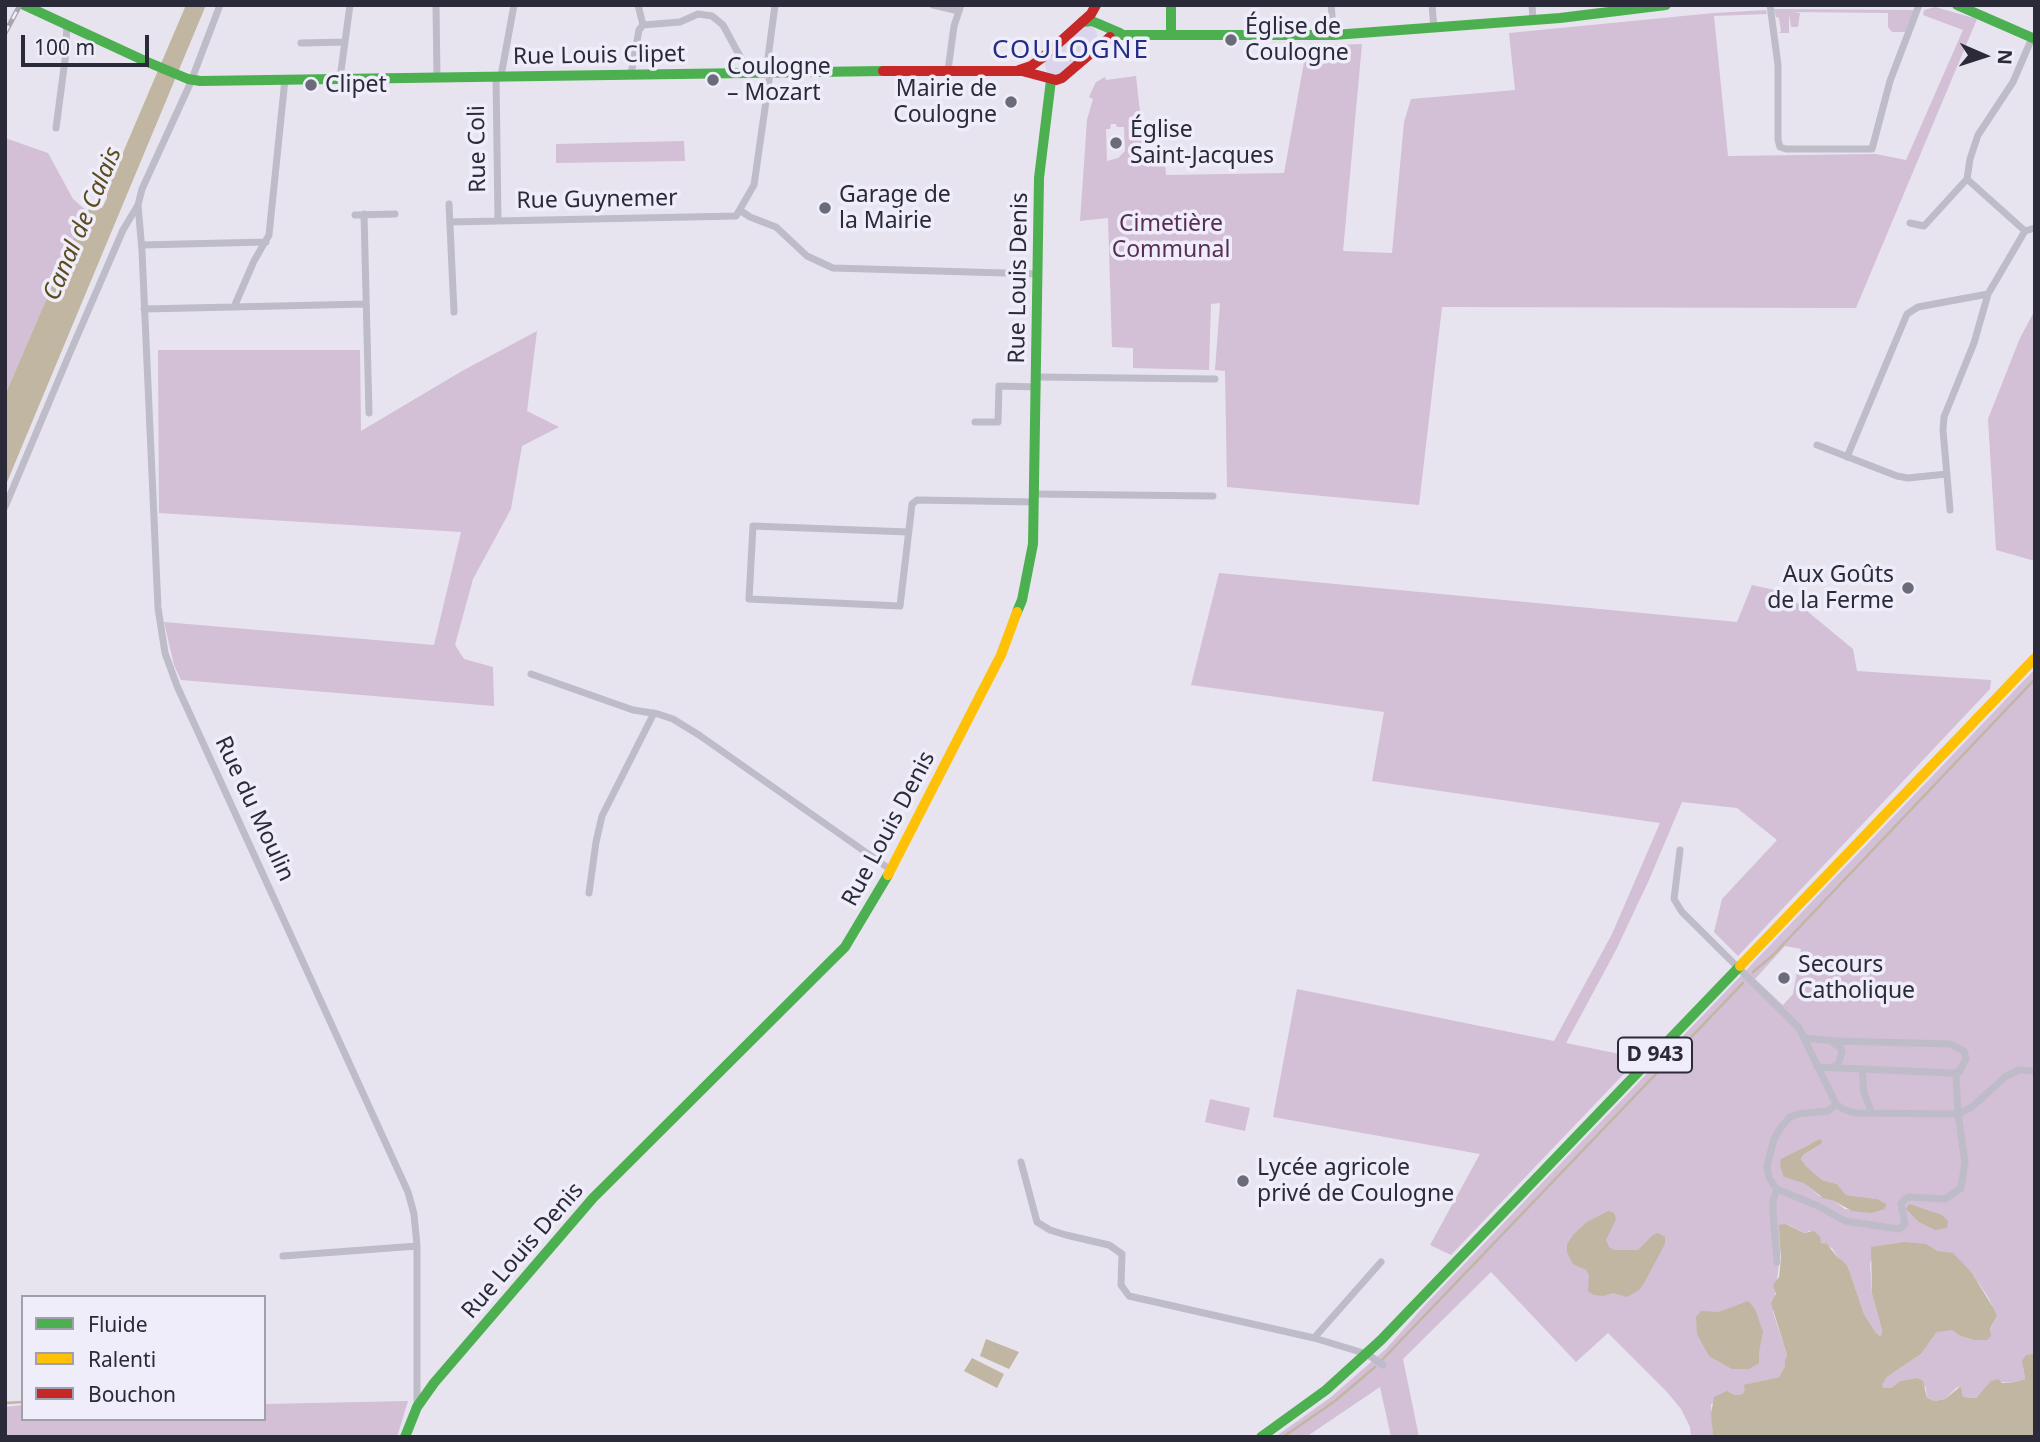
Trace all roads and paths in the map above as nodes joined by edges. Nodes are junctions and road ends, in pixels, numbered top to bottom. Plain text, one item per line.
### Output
1 (24, 5) edge
2 (220, 5) edge
3 (350, 5) edge
4 (436, 5) edge
5 (514, 5) edge
6 (638, 5) edge
7 (775, 5) edge
8 (933, 5) edge
9 (1096, 5) edge
10 (1171, 5) edge
11 (1331, 5) edge
12 (1432, 5) edge
13 (1532, 5) edge
14 (1666, 5) edge
15 (1770, 5) edge
16 (1919, 5) edge
17 (1957, 5) edge
18 (1643, 7) edge
19 (960, 8) edge
20 (1533, 20) junction
21 (1082, 22) junction
22 (1098, 24) junction
23 (67, 25) junction
24 (643, 25) junction
25 (1434, 28) junction
26 (1127, 34) junction
27 (1171, 34) junction
28 (1334, 35) junction
29 (2033, 39) edge
30 (345, 42) junction
31 (301, 43) dead end
32 (1101, 43) junction
33 (1042, 58) junction
34 (948, 70) junction
35 (1015, 71) junction
36 (749, 73) junction
37 (768, 73) junction
38 (631, 75) junction
39 (499, 76) junction
40 (437, 77) junction
41 (188, 78) junction
42 (340, 78) junction
43 (1048, 78) junction
44 (285, 79) junction
45 (56, 128) dead end
46 (1968, 179) junction
47 (449, 204) dead end
48 (138, 205) junction
49 (741, 211) junction
50 (364, 214) junction
51 (395, 214) dead end
52 (355, 215) dead end
53 (498, 221) junction
54 (450, 222) junction
55 (1910, 223) dead end
56 (2035, 228) edge
57 (2025, 231) junction
58 (266, 242) junction
59 (142, 245) junction
60 (1038, 274) junction
61 (1988, 293) junction
62 (366, 304) junction
63 (234, 307) junction
64 (144, 309) junction
65 (454, 312) dead end
66 (1216, 379) dead end
67 (1037, 382) junction
68 (369, 413) dead end
69 (975, 422) dead end
70 (1817, 445) dead end
71 (1847, 457) junction
72 (1947, 474) junction
73 (1213, 496) dead end
74 (1035, 498) junction
75 (5, 507) edge
76 (1950, 510) dead end
77 (908, 532) junction
78 (2035, 658) edge
79 (531, 674) dead end
80 (654, 713) junction
81 (1681, 850) dead end
82 (891, 870) junction
83 (589, 892) dead end
84 (1739, 968) junction
85 (1804, 1038) junction
86 (1826, 1040) junction
87 (1817, 1067) junction
88 (1832, 1068) junction
89 (1862, 1069) junction
90 (2035, 1071) edge
91 (1956, 1072) junction
92 (1836, 1104) junction
93 (1828, 1111) junction
94 (1854, 1113) junction
95 (1872, 1113) junction
96 (1958, 1114) junction
97 (1021, 1162) dead end
98 (1777, 1189) junction
99 (417, 1245) junction
100 (283, 1256) dead end
101 (1381, 1262) dead end
102 (1777, 1262) dead end
103 (1314, 1338) junction
104 (1367, 1354) junction
105 (1382, 1365) dead end
106 (418, 1407) junction
107 (405, 1437) edge
108 (1261, 1437) edge

1 - 23 street
2 - 41 street
3 - 30 street
4 - 40 street
5 - 39 street, Rue Coli
6 - 24 street
7 - 37 street
8 - 19 street
9 - 21 street, Rue Louis Clipet
10 - 27 street
11 - 28 street
12 - 25 street
13 - 20 street
14 - 18 street
15 - 16 street
17 - 29 street
18 - 20 street
19 - 34 street
20 - 25 street
21 - 22 street
21 - 33 street, Rue Louis Clipet
22 - 26 street
22 - 32 street
23 - 41 street
23 - 45 street
24 - 36 street
24 - 38 street
25 - 28 street
26 - 27 street
26 - 32 street
27 - 28 street
29 - 46 street
30 - 31 street
30 - 42 street
32 - 43 street
33 - 35 street, Rue Louis Clipet
33 - 43 street, Rue Louis Denis
34 - 35 street, Rue Louis Clipet
34 - 37 street, Rue Louis Clipet
35 - 43 street, Rue Louis Clipet
36 - 37 street, Rue Louis Clipet
36 - 38 street, Rue Louis Clipet
37 - 49 street
38 - 39 street, Rue Louis Clipet
39 - 40 street, Rue Louis Clipet
39 - 53 street, Rue Coli
40 - 42 street, Rue Louis Clipet
41 - 44 street, Rue Louis Clipet
41 - 48 street
42 - 44 street, Rue Louis Clipet
43 - 60 street, Rue Louis Denis
44 - 58 street
46 - 55 street
46 - 57 street
47 - 54 street
48 - 59 street, Rue du Moulin
48 - 75 street
49 - 53 street, Rue Guynemer
49 - 60 street
50 - 51 street
50 - 52 street
50 - 62 street
53 - 54 street, Rue Guynemer
54 - 65 street
56 - 57 street
57 - 61 street
58 - 59 street
58 - 63 street
59 - 64 street, Rue du Moulin
60 - 67 street, Rue Louis Denis
61 - 71 street
61 - 72 street
62 - 63 street
62 - 68 street
63 - 64 street
64 - 99 street, Rue du Moulin
66 - 67 street
67 - 69 street
67 - 74 street, Rue Louis Denis
70 - 71 street
71 - 72 street
72 - 76 street
73 - 74 street
74 - 77 street
74 - 82 street, Rue Louis Denis
77 - 77 street
78 - 84 street, D 943
79 - 80 street
80 - 82 street
80 - 83 street
81 - 84 street
82 - 106 street, Rue Louis Denis
84 - 85 street
84 - 104 street, D 943
85 - 86 street
85 - 87 street
86 - 88 street
86 - 91 street
87 - 88 street
87 - 92 street
88 - 89 street
89 - 91 street
89 - 95 street
90 - 96 street
91 - 96 street
92 - 93 street
92 - 94 street
93 - 94 street
93 - 98 street
94 - 95 street
95 - 96 street
96 - 98 street
97 - 103 street
98 - 102 street
99 - 100 street
99 - 106 street, Rue du Moulin
101 - 103 street
103 - 104 street
104 - 105 street
104 - 108 street, D 943
106 - 107 street, Rue Louis Denis

